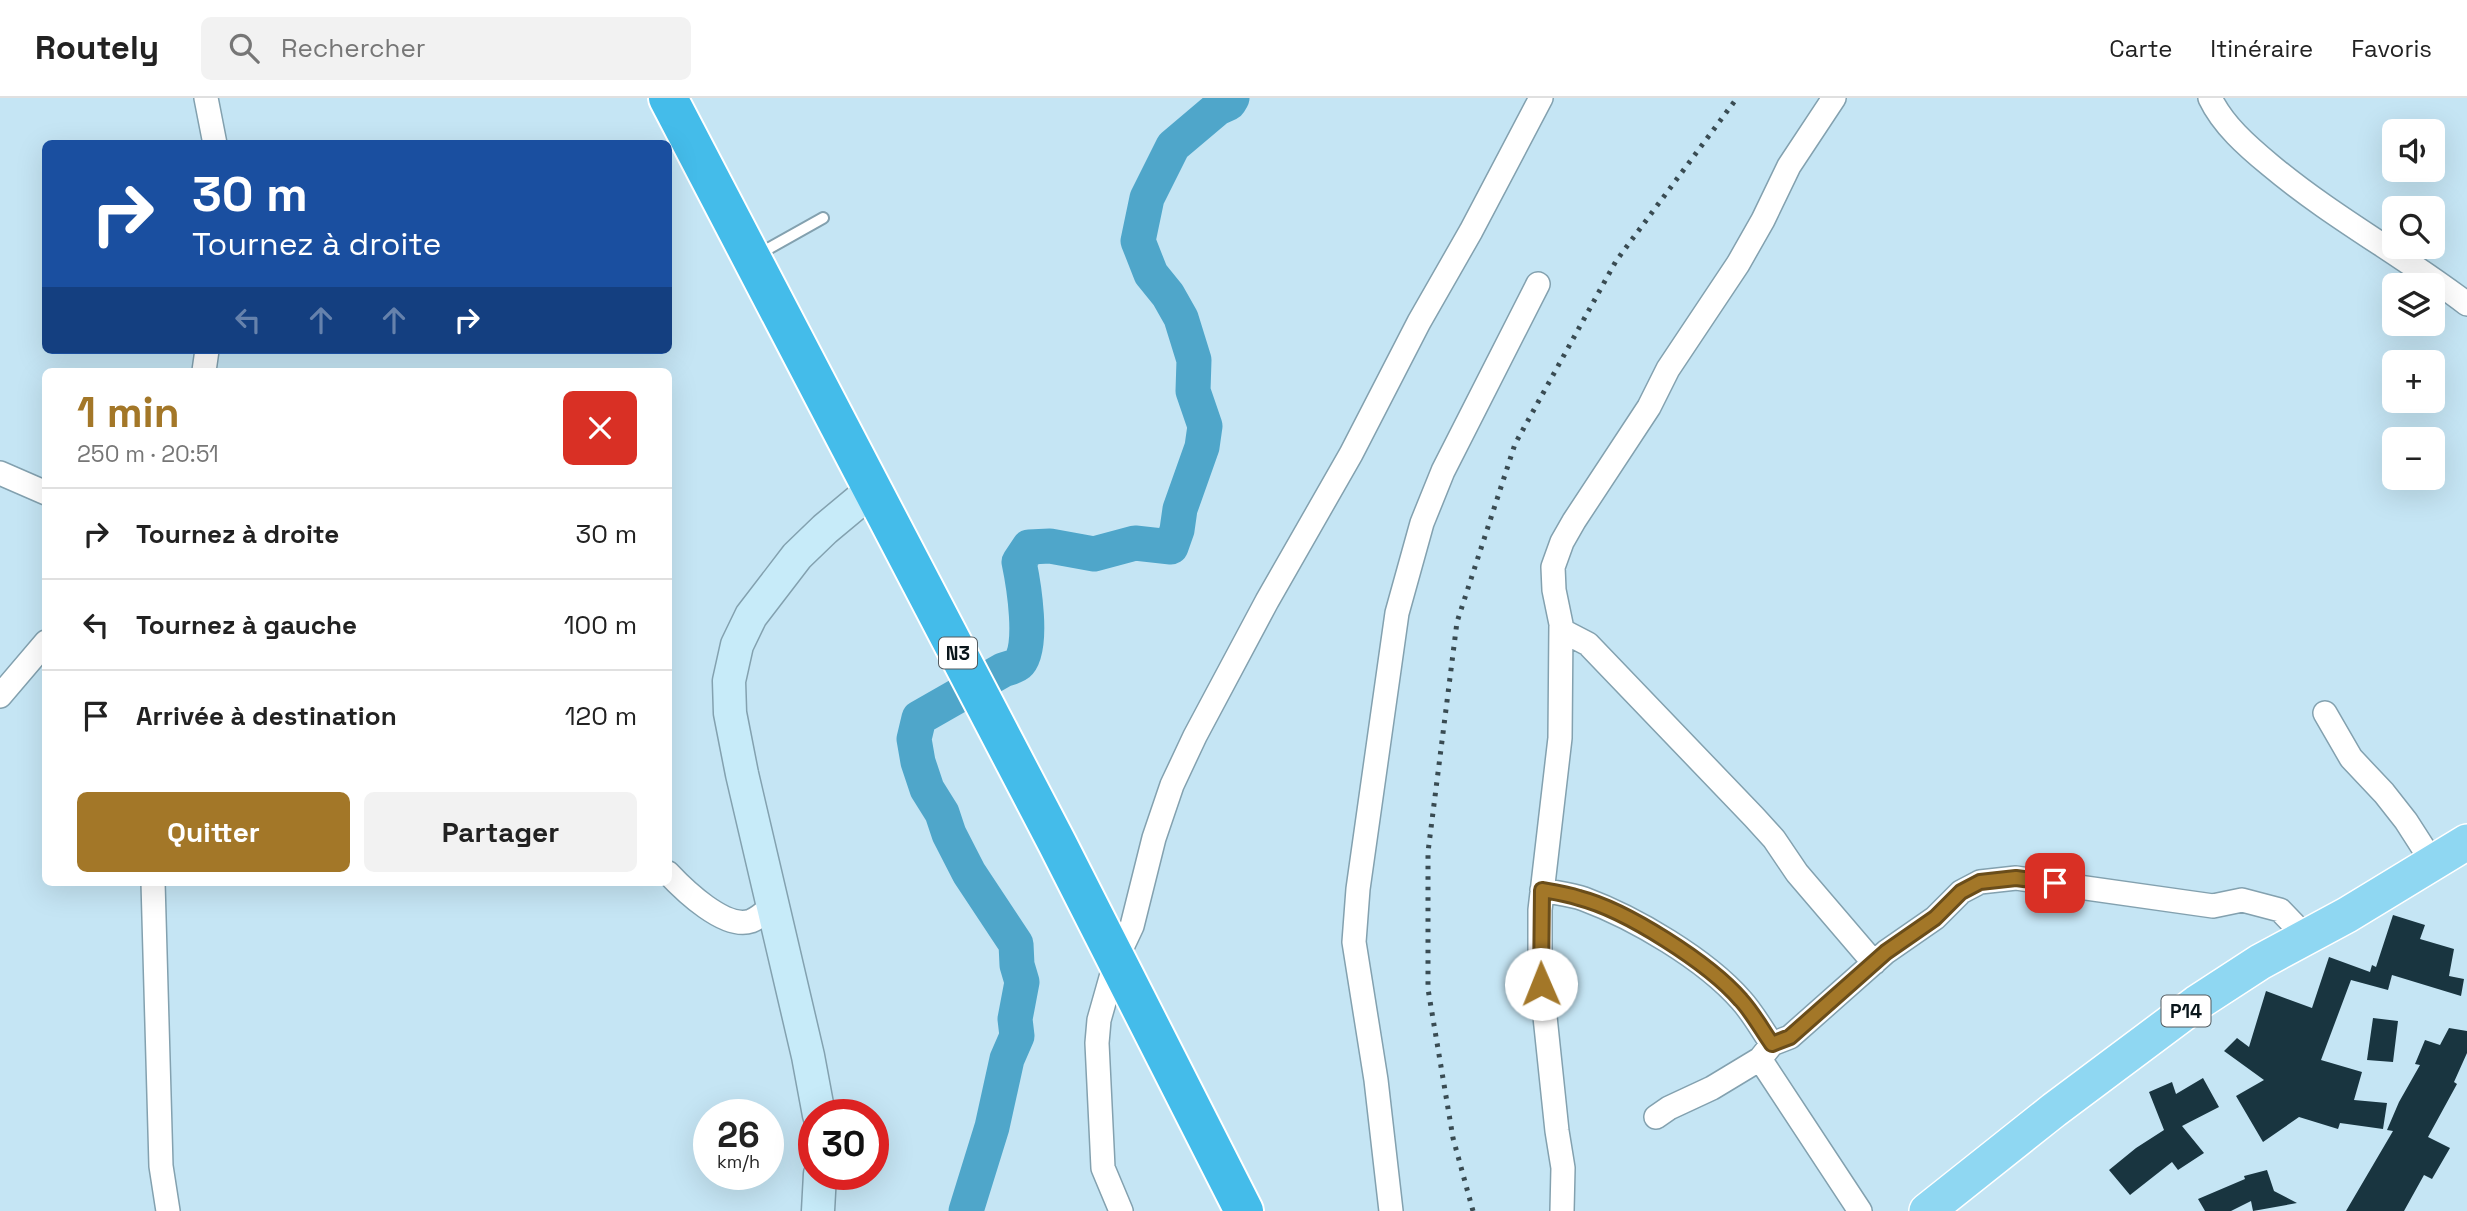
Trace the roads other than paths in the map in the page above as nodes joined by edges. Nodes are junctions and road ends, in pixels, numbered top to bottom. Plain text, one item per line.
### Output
1 (206, 98) edge
2 (668, 98) edge
3 (1541, 98) edge
4 (1835, 98) edge
5 (2210, 98) edge
6 (214, 140) edge
7 (823, 218) dead end
8 (752, 259) junction
9 (1538, 284) dead end
10 (2467, 304) edge
11 (0, 472) edge
12 (873, 489) junction
13 (42, 491) edge
14 (1561, 629) junction
15 (42, 647) edge
16 (0, 696) edge
17 (2325, 713) dead end
18 (2467, 842) edge
19 (2433, 863) junction
20 (672, 877) edge
21 (153, 886) edge
22 (1542, 890) junction
23 (773, 905) junction
24 (2306, 937) junction
25 (1116, 960) junction
26 (1874, 963) junction
27 (1766, 1051) junction
28 (815, 1099) edge
29 (1656, 1117) dead end
30 (819, 1190) edge
31 (168, 1211) edge
32 (818, 1211) edge
33 (1121, 1211) edge
34 (1244, 1211) edge
35 (1391, 1211) edge
36 (1562, 1211) edge
37 (1860, 1211) edge
38 (1927, 1211) edge

1 - 6 street
2 - 8 highway, N3
3 - 25 street
4 - 14 street
5 - 10 street
7 - 8 lane
8 - 12 highway, N3
9 - 35 street
11 - 13 street
12 - 23 main road
12 - 25 highway, N3
14 - 22 street
14 - 26 street
15 - 16 street
17 - 19 street
18 - 19 main road, P14
19 - 24 main road, P14
20 - 23 street
21 - 31 street
22 - 27 street
22 - 36 street
23 - 28 main road
24 - 26 street
24 - 38 main road, P14
25 - 33 street
25 - 34 highway, N3
26 - 27 street
27 - 29 street
27 - 37 street
30 - 32 main road

